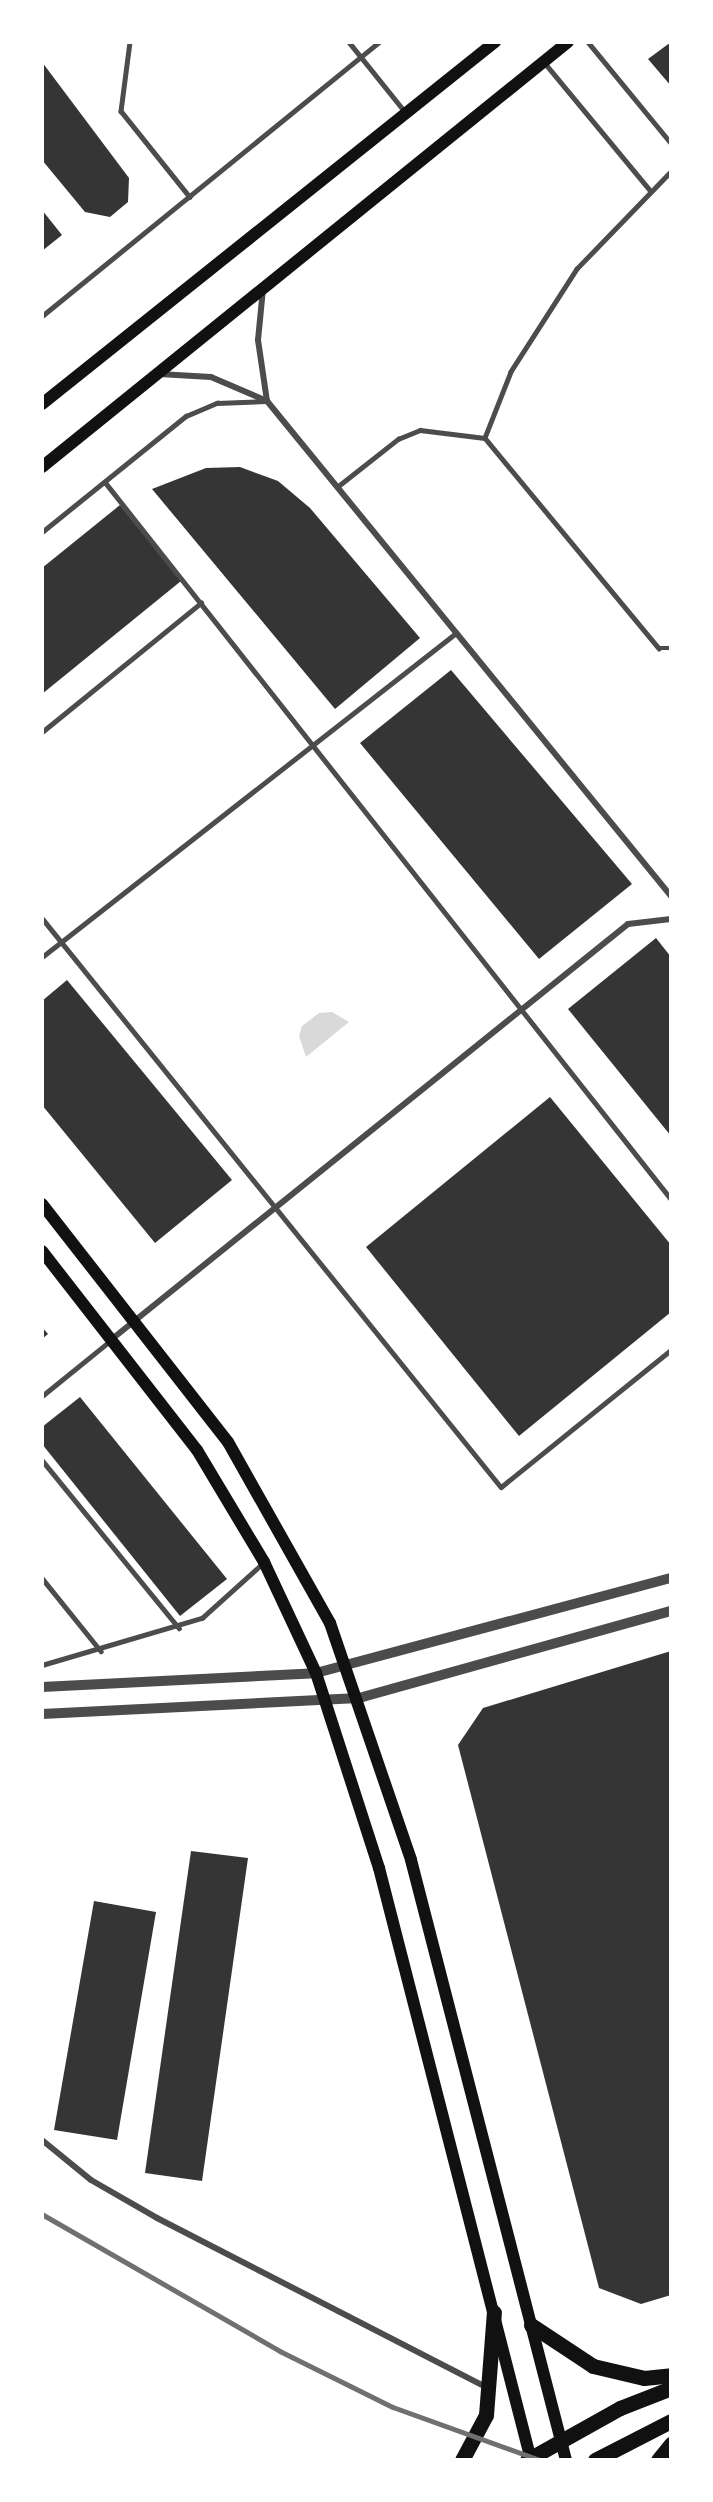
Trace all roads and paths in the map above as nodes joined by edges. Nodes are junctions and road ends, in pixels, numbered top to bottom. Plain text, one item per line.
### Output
1 (130, 42) edge
2 (349, 42) edge
3 (379, 42) edge
4 (495, 42) edge
5 (568, 42) edge
6 (588, 42) edge
7 (361, 57) junction
8 (544, 62) junction
9 (406, 112) junction
10 (671, 143) edge
11 (671, 172) edge
12 (649, 189) junction
13 (190, 197) junction
14 (263, 289) junction
15 (42, 316) edge
16 (157, 374) junction
17 (267, 401) junction
18 (42, 404) edge
19 (485, 438) junction
20 (42, 467) edge
21 (105, 482) junction
22 (338, 487) junction
23 (42, 532) edge
24 (201, 603) junction
25 (456, 633) junction
26 (671, 648) edge
27 (42, 732) edge
28 (313, 746) junction
29 (671, 896) edge
30 (42, 918) edge
31 (671, 919) edge
32 (61, 942) junction
33 (42, 957) edge
34 (522, 1010) junction
35 (671, 1199) edge
36 (42, 1204) edge
37 (276, 1209) junction
38 (42, 1251) edge
39 (136, 1322) junction
40 (112, 1340) junction
41 (671, 1350) edge
42 (42, 1395) edge
43 (42, 1460) edge
44 (264, 1562) junction
45 (42, 1578) edge
46 (671, 1578) edge
47 (671, 1611) edge
48 (179, 1628) junction
49 (100, 1651) junction
50 (42, 1665) edge
51 (349, 1667) junction
52 (316, 1673) junction
53 (42, 1687) edge
54 (359, 1698) junction
55 (327, 1702) junction
56 (42, 1714) edge
57 (42, 2140) edge
58 (494, 2312) junction
59 (531, 2325) junction
60 (671, 2375) edge
61 (671, 2388) edge
62 (490, 2390) junction
63 (671, 2421) edge
64 (561, 2440) junction
65 (671, 2444) edge
66 (529, 2459) edge
67 (462, 2460) edge
68 (566, 2460) edge
69 (595, 2460) edge
70 (658, 2460) edge

1 - 13 lane
2 - 7 lane
3 - 7 lane
4 - 9 main road
5 - 8 main road
6 - 10 lane
7 - 9 lane
7 - 13 lane
8 - 12 lane
8 - 14 main road
9 - 18 main road
11 - 12 lane
12 - 19 lane
13 - 15 lane
14 - 16 main road
14 - 17 street
16 - 17 street
16 - 20 main road
17 - 21 lane
17 - 22 street
19 - 22 lane
19 - 26 lane
21 - 23 lane
21 - 24 lane
22 - 25 street
24 - 27 lane
24 - 28 lane
25 - 28 lane
25 - 29 street
28 - 32 lane
28 - 34 lane
30 - 32 lane
31 - 34 street
32 - 33 lane
32 - 37 lane
34 - 35 lane
34 - 37 street
36 - 39 main road
37 - 39 street
37 - 41 lane
38 - 40 main road
39 - 40 street
39 - 51 main road
40 - 42 lane
40 - 44 main road
43 - 48 lane
44 - 48 lane
44 - 52 main road
45 - 49 lane
46 - 51 street
47 - 54 street
48 - 49 lane
49 - 50 lane
51 - 52 street
51 - 54 main road
52 - 53 street
52 - 55 main road
54 - 55 street
54 - 59 main road
55 - 56 street
55 - 58 main road
57 - 62 street
58 - 62 main road
58 - 66 main road
59 - 60 main road
59 - 64 main road
61 - 64 main road
62 - 67 main road
63 - 69 main road
64 - 66 main road
64 - 68 main road
65 - 70 main road

